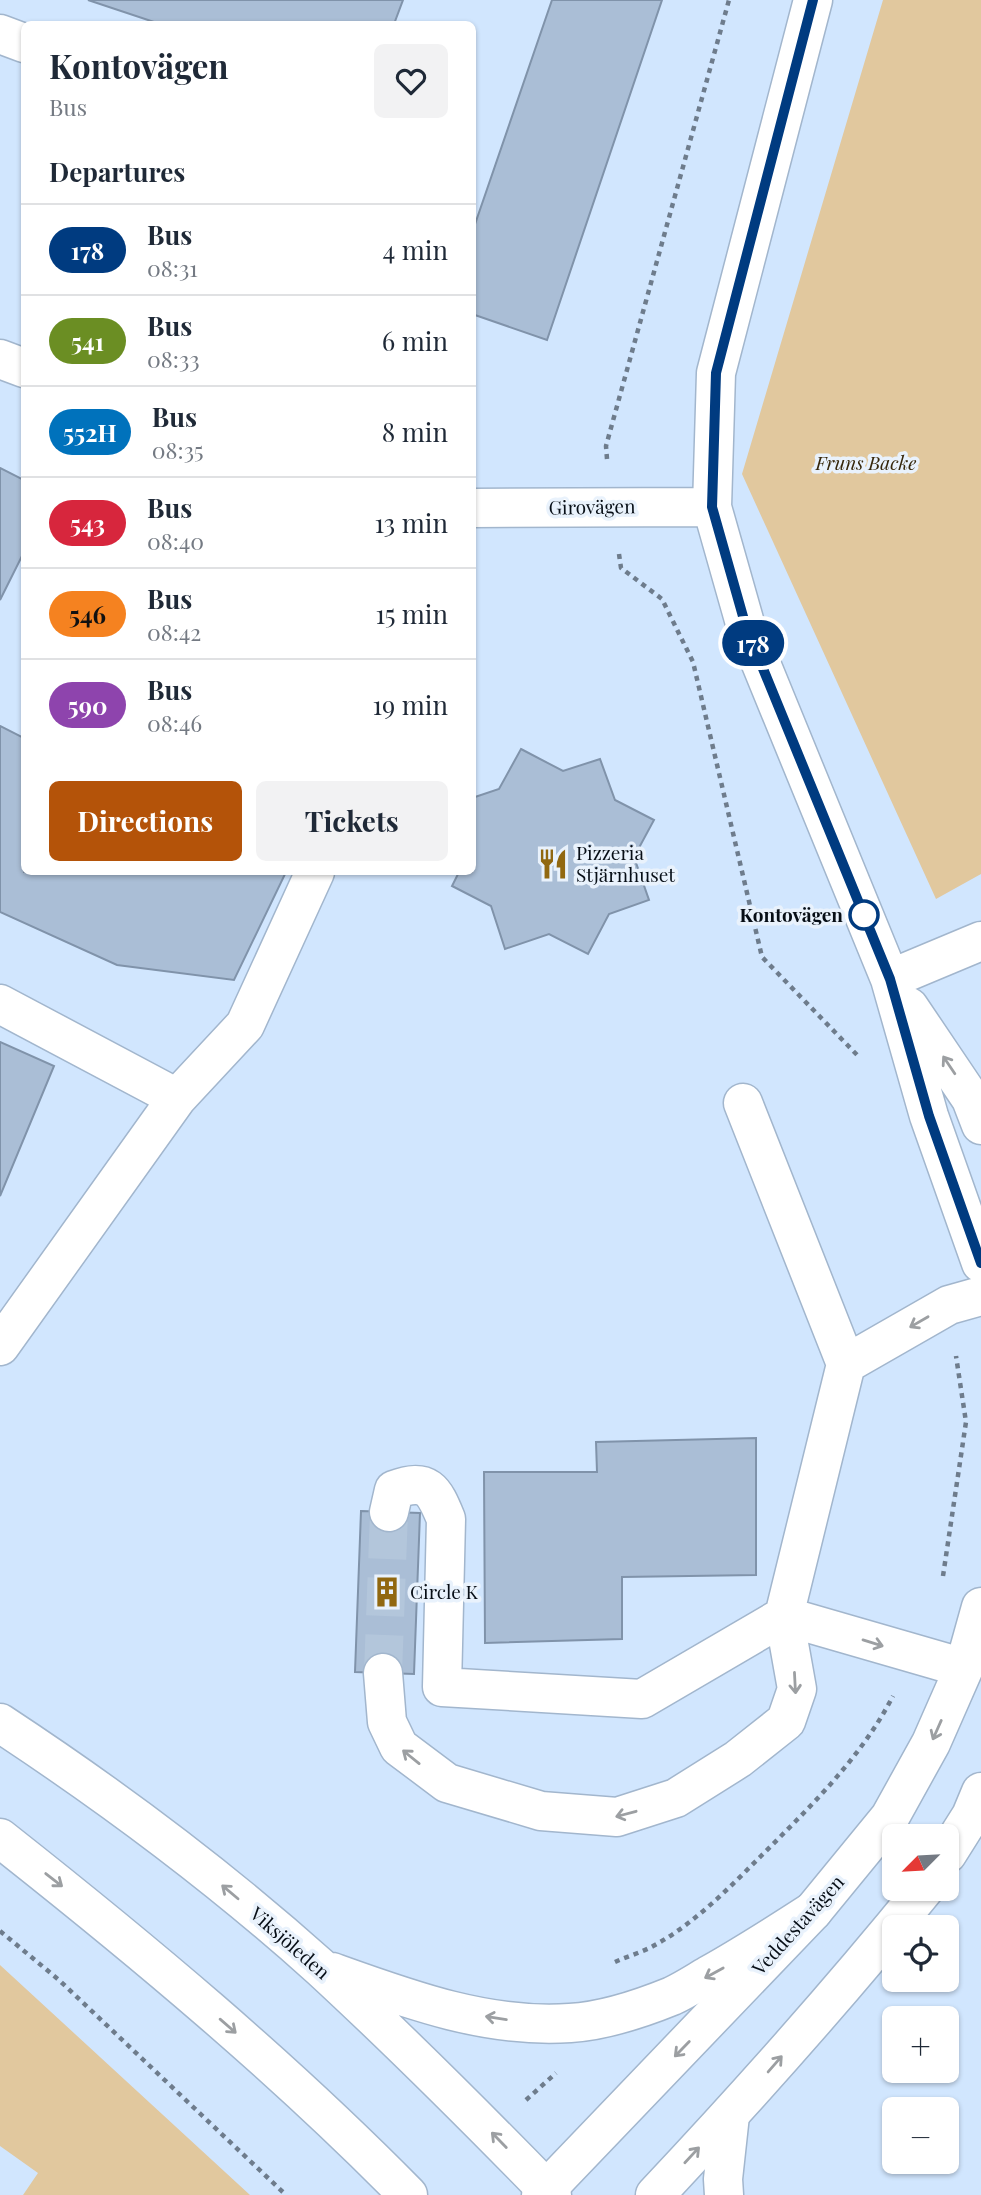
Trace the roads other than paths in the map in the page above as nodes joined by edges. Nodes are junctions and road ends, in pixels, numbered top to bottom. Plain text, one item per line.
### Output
1 (813, 0) edge
2 (0, 34) edge
3 (21, 42) edge
4 (0, 359) edge
5 (21, 367) edge
6 (712, 507) junction
7 (476, 514) edge
8 (314, 875) edge
9 (981, 941) edge
10 (890, 979) junction
11 (0, 1004) edge
12 (177, 1098) junction
13 (743, 1103) dead end
14 (981, 1125) edge
15 (981, 1263) edge
16 (981, 1296) edge
17 (0, 1346) edge
18 (846, 1364) junction
19 (389, 1512) tunnel mouth
20 (981, 1607) edge
21 (785, 1616) junction
22 (964, 1668) junction
23 (383, 1673) tunnel mouth
24 (0, 1723) edge
25 (981, 1792) edge
26 (959, 1835) edge
27 (0, 1838) edge
28 (914, 1901) edge
29 (813, 1911) junction
30 (320, 1968) junction
31 (730, 2115) junction
32 (546, 2193) edge
33 (408, 2195) edge
34 (655, 2195) edge
35 (724, 2195) edge

1 - 6 street
2 - 3 street
4 - 5 street
6 - 7 street, Girovägen
6 - 10 street
8 - 12 street
9 - 10 street
14 -> 10 street
10 - 15 street
11 - 12 street
12 - 17 street
13 - 18 street
16 -> 18 street
18 - 21 street
19 - 21 street
20 - 22 street, Veddestavägen
21 -> 22 street
21 -> 23 street
22 -> 29 street, Veddestavägen
30 -> 24 street, Viksjöleden
25 - 26 street
27 -> 33 street
31 -> 28 street
29 -> 30 street
29 -> 32 street, Veddestavägen
32 -> 30 street, Viksjöleden
34 -> 31 street
31 - 35 street

